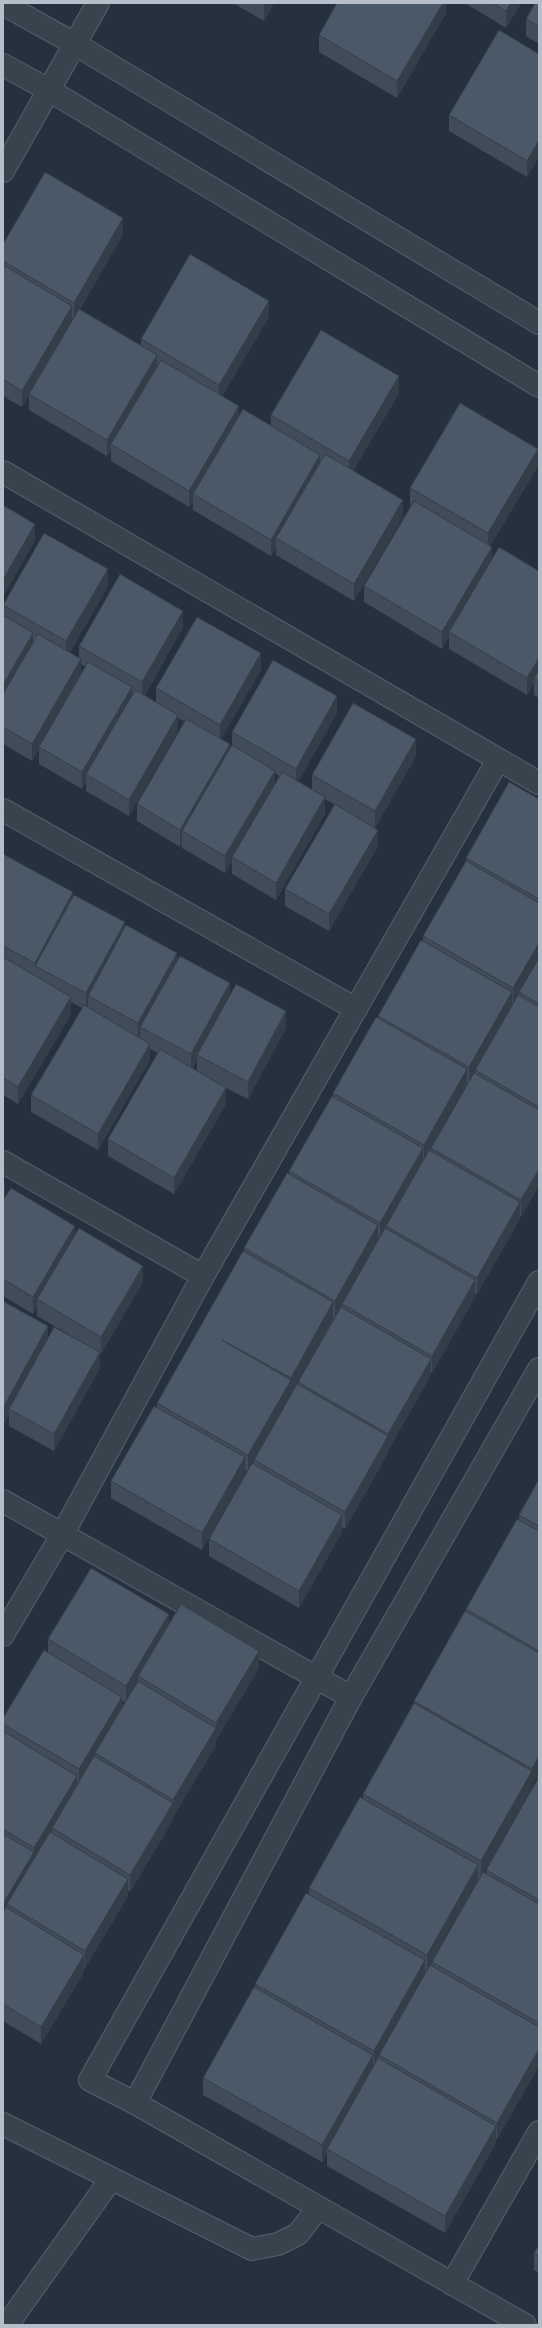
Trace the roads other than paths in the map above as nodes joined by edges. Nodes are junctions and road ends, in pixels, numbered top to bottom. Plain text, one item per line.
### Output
1 (98, 3) edge
2 (3, 4) edge
3 (75, 44) junction
4 (3, 65) edge
5 (49, 90) junction
6 (3, 171) edge
7 (539, 324) edge
8 (539, 386) edge
9 (3, 472) edge
10 (498, 760) junction
11 (539, 783) edge
12 (3, 810) edge
13 (356, 1009) junction
14 (3, 1162) edge
15 (203, 1276) junction
16 (539, 1282) edge
17 (539, 1369) edge
18 (3, 1501) edge
19 (62, 1535) junction
20 (3, 1635) edge
21 (317, 1678) junction
22 (351, 1697) junction
23 (135, 2103) junction
24 (3, 2124) edge
25 (539, 2132) edge
26 (111, 2179) junction
27 (318, 2208) junction
28 (452, 2284) junction
29 (7, 2325) edge
30 (525, 2325) edge

1 - 3 street
2 - 3 street
3 - 5 street
3 - 7 street
4 - 5 street
5 - 6 street
5 - 8 street
9 - 10 street
10 - 11 street
10 - 13 street
12 - 13 street
13 - 15 street
14 - 15 street
15 - 19 street
16 - 21 street
17 - 22 street
18 - 19 street
19 - 20 street
19 - 21 street
21 - 22 street
21 - 23 street
22 - 23 street
23 - 27 street
24 - 26 street
25 - 28 street
26 - 27 street
26 - 29 street
27 - 28 street
28 - 30 street

